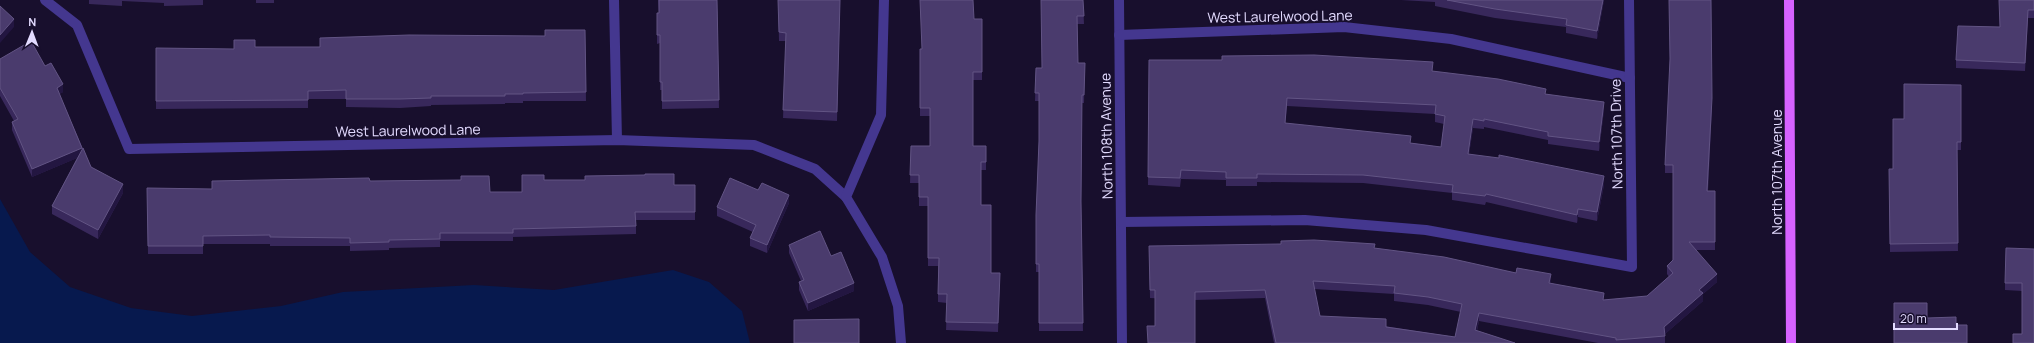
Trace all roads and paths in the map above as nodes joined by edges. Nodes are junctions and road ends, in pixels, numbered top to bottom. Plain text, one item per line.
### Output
1 (45, 0) edge
2 (614, 0) edge
3 (884, 0) edge
4 (1119, 0) edge
5 (1629, 0) edge
6 (1789, 0) edge
7 (1119, 35) junction
8 (1630, 78) junction
9 (617, 140) junction
10 (846, 198) junction
11 (1121, 222) junction
12 (901, 343) edge
13 (1122, 343) edge
14 (1791, 343) edge

1 - 9 street, West Laurelwood Lane
2 - 9 street
3 - 10 street
4 - 7 street, North 108th Avenue
5 - 8 street, North 107th Drive
6 - 14 main road, North 107th Avenue
7 - 8 street, West Laurelwood Lane
7 - 11 street, North 108th Avenue
8 - 11 street, North 107th Drive
9 - 10 street, West Laurelwood Lane
10 - 12 street, West Laurelwood Lane
11 - 13 street, North 108th Avenue

